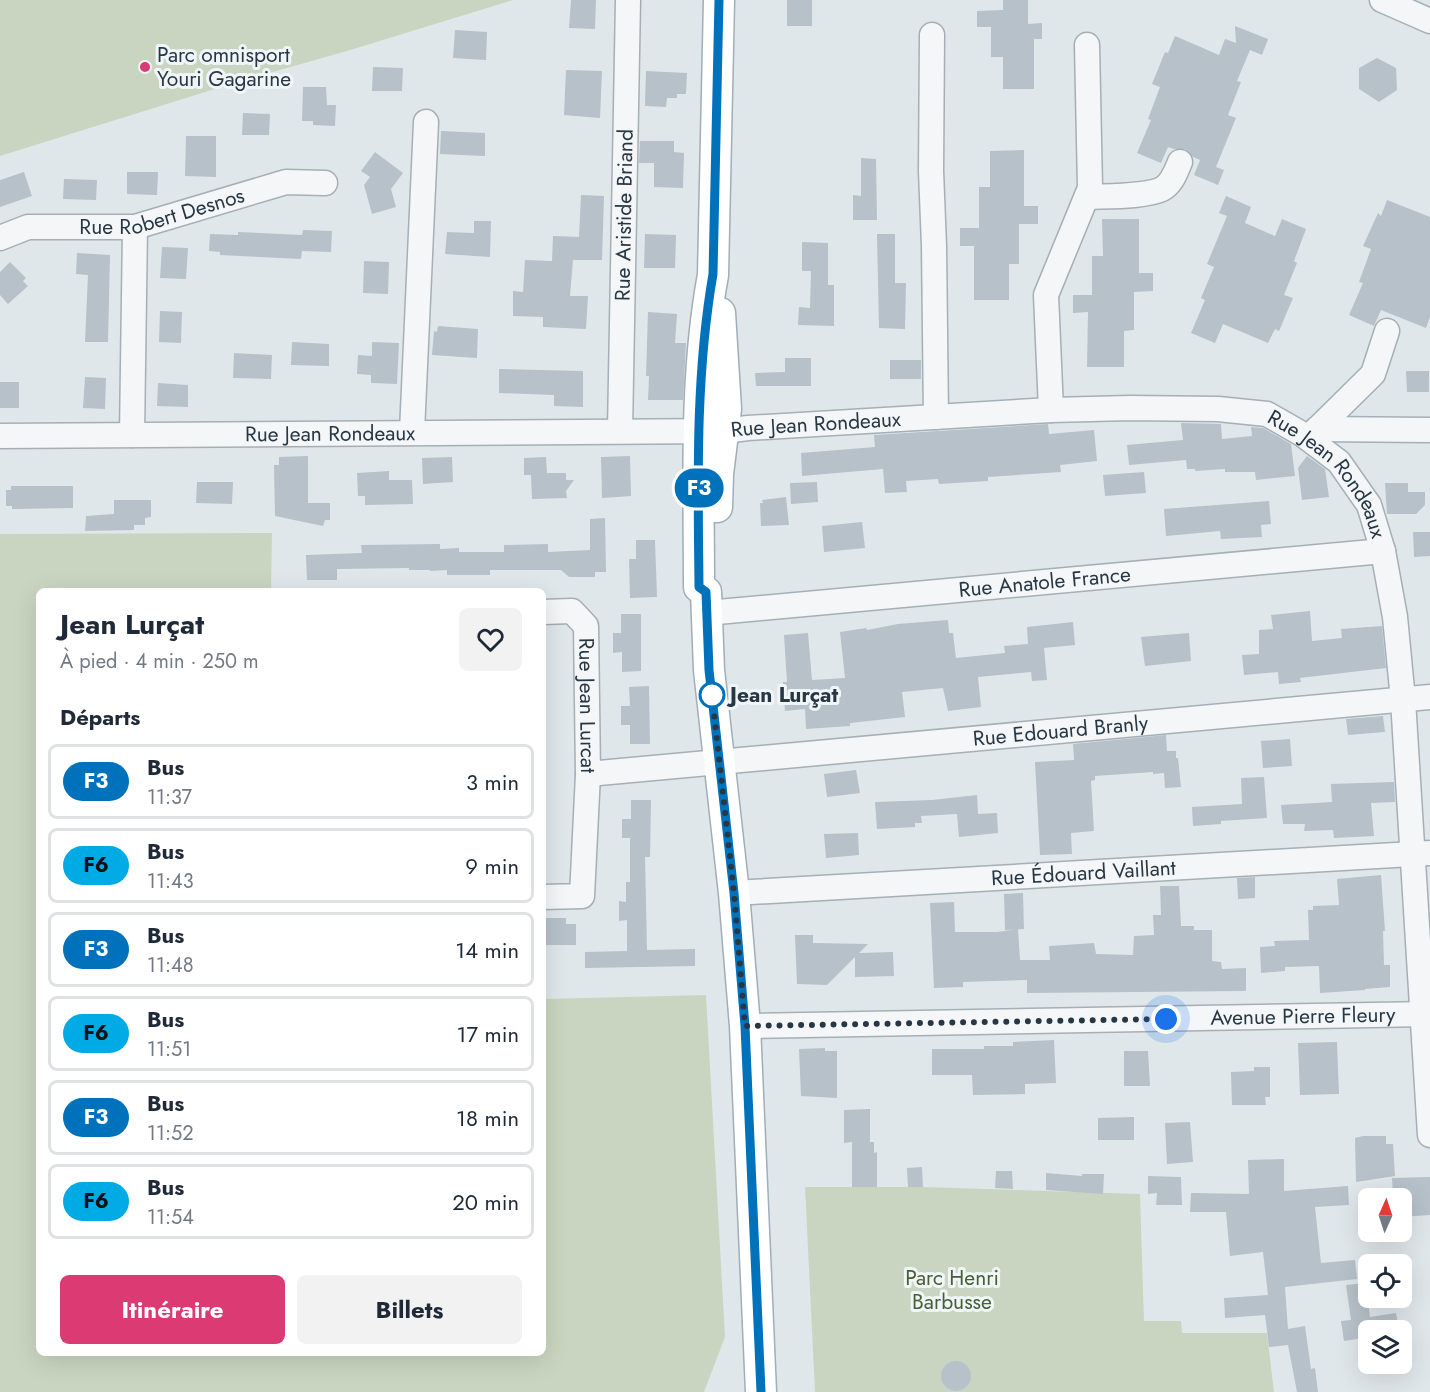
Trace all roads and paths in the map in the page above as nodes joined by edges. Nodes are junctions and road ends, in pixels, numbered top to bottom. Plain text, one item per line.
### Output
1 (628, 0) edge
2 (719, 0) edge
3 (1382, 0) edge
4 (1430, 21) edge
5 (932, 35) dead end
6 (1087, 45) dead end
7 (426, 122) dead end
8 (1180, 162) dead end
9 (325, 183) dead end
10 (1087, 197) junction
11 (135, 227) junction
12 (0, 238) edge
13 (1387, 331) dead end
14 (1051, 410) junction
15 (936, 417) junction
16 (1430, 430) edge
17 (620, 431) junction
18 (711, 431) junction
19 (412, 432) junction
20 (1312, 434) junction
21 (132, 435) junction
22 (0, 436) edge
23 (1383, 551) junction
24 (706, 603) junction
25 (546, 612) edge
26 (1430, 697) edge
27 (1403, 700) junction
28 (718, 763) junction
29 (588, 774) junction
30 (1421, 853) edge
31 (734, 893) junction
32 (546, 897) edge
33 (1426, 1014) edge
34 (745, 1026) junction
35 (1430, 1135) edge
36 (761, 1392) edge

1 - 17 street, Rue Aristide Briand
2 - 18 main road
3 - 4 street
5 - 15 street
6 - 10 street
7 - 19 street
8 - 10 street
9 - 11 street, Rue Robert Desnos
10 - 14 street
11 - 12 street, Rue Robert Desnos
11 - 21 street
13 - 20 street
14 - 15 street, Rue Jean Rondeaux
14 - 20 street, Rue Jean Rondeaux
15 - 18 street, Rue Jean Rondeaux
16 - 20 street
17 - 18 street, Rue Jean Rondeaux
17 - 19 street, Rue Jean Rondeaux
18 - 24 main road
19 - 21 street, Rue Jean Rondeaux
20 - 23 street, Rue Jean Rondeaux
21 - 22 street, Rue Jean Rondeaux
23 - 24 street, Rue Anatole France
23 - 27 street, Rue Jean Rondeaux
24 - 28 main road
25 - 29 street, Rue Jean Lurcat
26 - 27 street
27 - 28 street, Rue Edouard Branly
27 - 30 street, Rue Jean Rondeaux
28 - 29 street, Rue Jean Lurcat
28 - 31 main road
29 - 32 street
30 - 31 street, Rue Édouard Vaillant
30 - 33 street, Rue Jean Rondeaux
31 - 34 main road
33 - 34 street, Avenue Pierre Fleury
33 - 35 street, Rue Jean Rondeaux
34 - 36 main road

